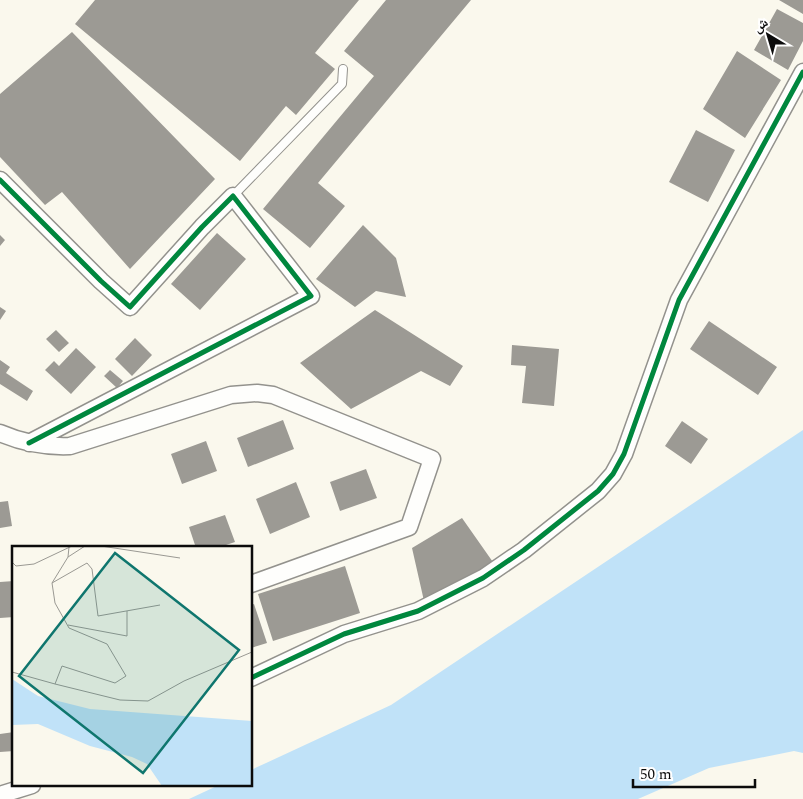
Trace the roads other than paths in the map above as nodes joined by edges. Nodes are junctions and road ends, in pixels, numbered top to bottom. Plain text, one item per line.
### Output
1 (343, 69) dead end
2 (803, 72) edge
3 (0, 180) edge
4 (233, 196) junction
5 (0, 433) edge
6 (29, 443) junction
7 (252, 584) edge
8 (252, 678) edge
9 (29, 786) edge
10 (0, 795) edge

1 - 4 lane
2 - 8 street
3 - 4 street
4 - 6 street
5 - 6 street
6 - 7 street
9 - 10 street

